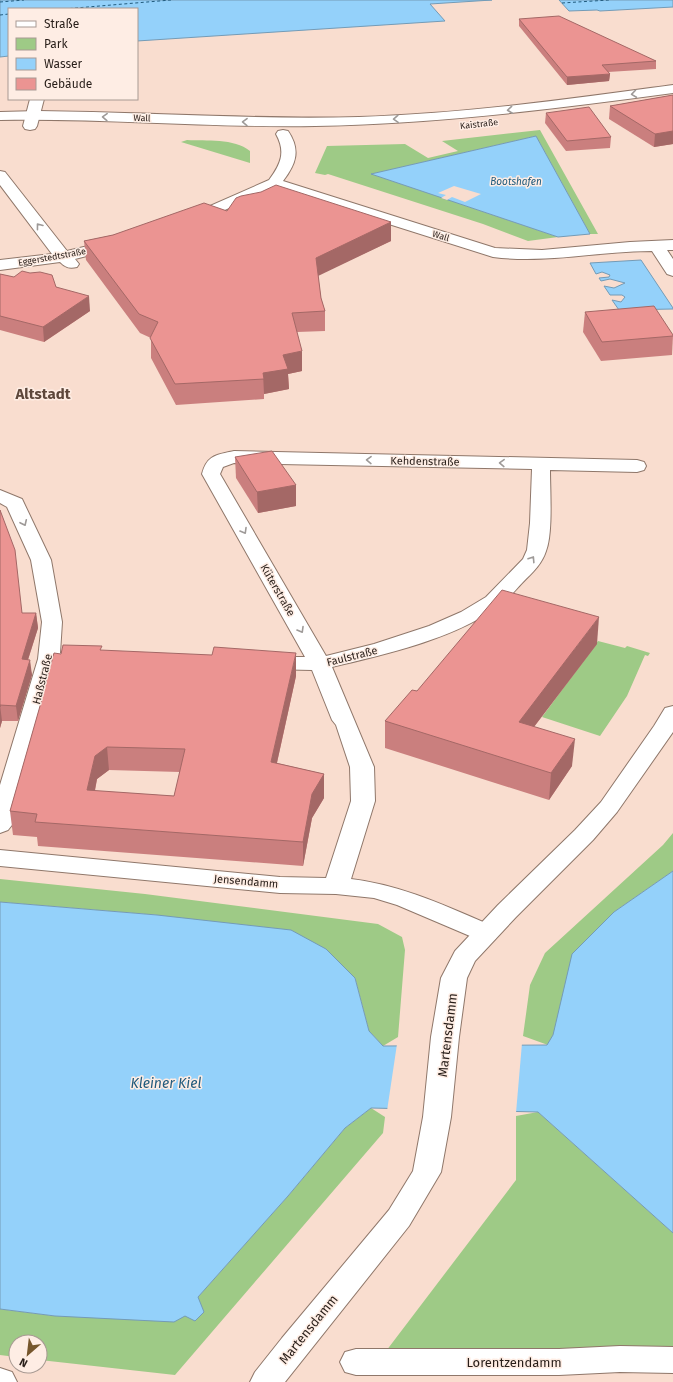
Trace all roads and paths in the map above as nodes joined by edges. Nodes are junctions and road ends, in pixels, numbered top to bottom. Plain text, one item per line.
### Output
1 (673, 89) edge
2 (37, 100) edge
3 (673, 101) edge
4 (0, 116) edge
5 (31, 120) junction
6 (0, 127) edge
7 (284, 128) junction
8 (0, 175) edge
9 (277, 179) junction
10 (180, 223) edge
11 (126, 242) edge
12 (673, 245) edge
13 (657, 247) junction
14 (68, 262) junction
15 (0, 265) edge
16 (673, 271) edge
17 (0, 277) edge
18 (214, 464) joint
19 (541, 464) junction
20 (637, 466) dead end
21 (0, 496) edge
22 (49, 659) junction
23 (103, 660) edge
24 (244, 663) edge
25 (320, 664) junction
26 (673, 713) edge
27 (0, 825) edge
28 (0, 858) edge
29 (336, 886) junction
30 (486, 933) junction
31 (673, 1360) edge
32 (356, 1362) dead end
33 (266, 1382) edge

1 -> 7 street, Kaistraße
2 - 5 street
3 - 7 street, Kaistraße
4 - 5 street, Wall
5 - 6 street, Wall
5 - 7 street, Wall
7 - 9 street
14 -> 8 street
9 - 10 street
9 - 13 street, Wall
11 - 14 street, Eggerstedtstraße
12 - 13 street, Wall
13 - 16 street
14 - 15 street, Eggerstedtstraße
14 - 17 street, Eggerstedtstraße
19 -> 18 street, Kehdenstraße
18 -> 25 street, Küterstraße
19 - 20 street, Kehdenstraße
25 -> 19 street, Faulstraße
21 -> 22 street, Haßstraße
22 - 23 street
22 - 27 street, Haßstraße
24 - 25 street, Faulstraße
25 - 29 street, Küterstraße
26 - 30 street, Martensdamm
28 - 29 street, Jensendamm
29 - 30 street, Jensendamm
30 - 33 street, Martensdamm
31 - 32 street, Lorentzendamm

